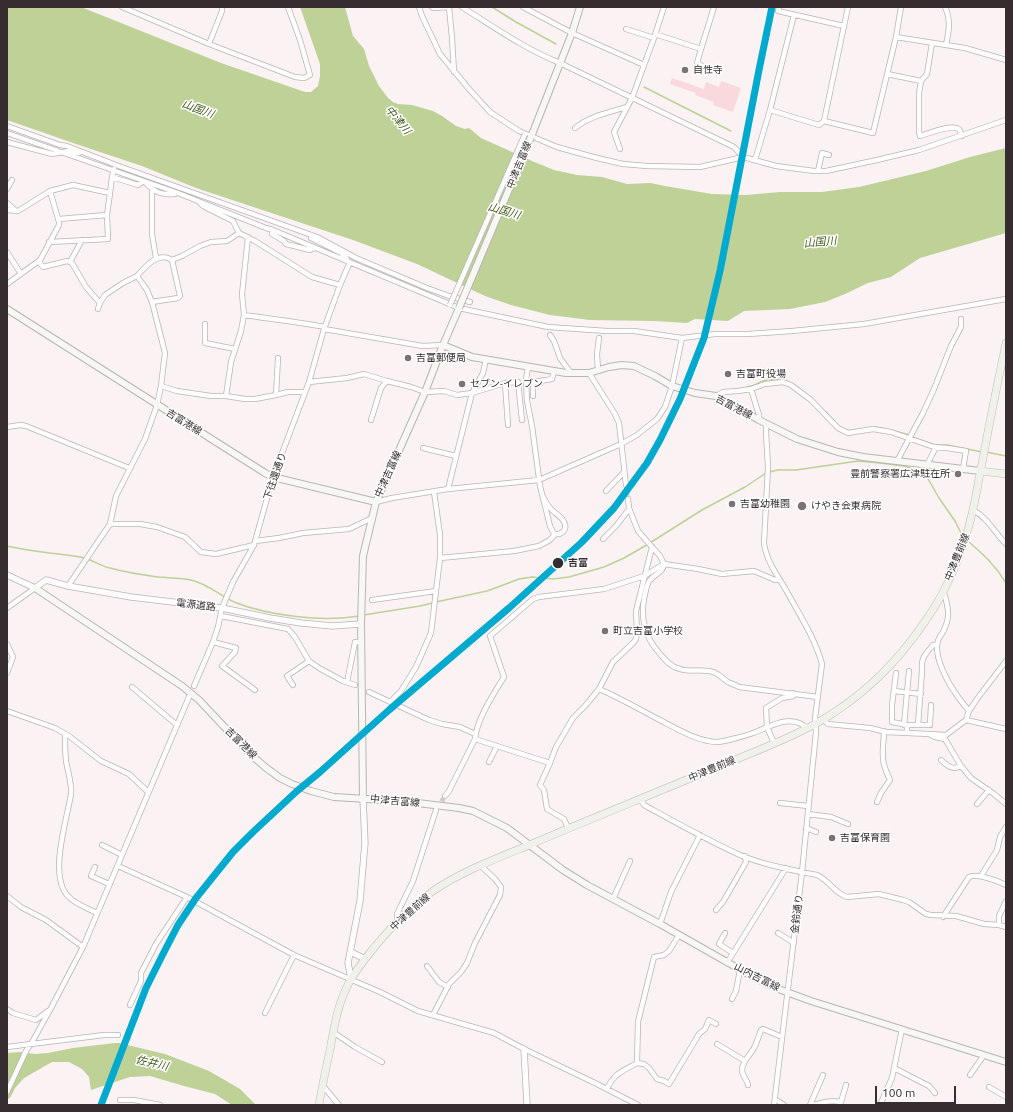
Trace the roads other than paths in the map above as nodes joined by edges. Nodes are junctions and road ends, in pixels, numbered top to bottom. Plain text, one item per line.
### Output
1 (122, 7) edge
2 (222, 7) edge
3 (288, 7) edge
4 (419, 7) edge
5 (432, 7) edge
6 (449, 7) edge
7 (462, 7) edge
8 (524, 7) edge
9 (580, 7) edge
10 (664, 7) edge
11 (714, 7) edge
12 (779, 7) edge
13 (848, 7) edge
14 (902, 7) edge
15 (945, 7) edge
16 (794, 15) junction
17 (844, 26) junction
18 (626, 29) dead end
19 (572, 33) junction
20 (655, 36) junction
21 (896, 37) junction
22 (932, 43) junction
23 (209, 44) junction
24 (946, 45) junction
25 (701, 49) junction
26 (1006, 60) edge
27 (560, 63) junction
28 (644, 65) junction
29 (704, 67) dead end
30 (454, 72) junction
31 (887, 74) junction
32 (921, 81) junction
33 (632, 98) junction
34 (627, 107) junction
35 (770, 110) junction
36 (1006, 120) edge
37 (824, 121) junction
38 (7, 126) edge
39 (575, 128) dead end
40 (7, 133) edge
41 (524, 134) junction
42 (962, 136) junction
43 (531, 137) junction
44 (7, 142) edge
45 (620, 149) dead end
46 (61, 152) junction
47 (829, 155) dead end
48 (742, 157) junction
49 (98, 158) junction
50 (755, 160) junction
51 (116, 165) junction
52 (114, 170) junction
53 (818, 171) junction
54 (146, 175) junction
55 (112, 177) junction
56 (12, 180) dead end
57 (144, 181) junction
58 (7, 189) edge
59 (152, 190) junction
60 (50, 191) junction
61 (110, 193) junction
62 (178, 193) junction
63 (7, 203) edge
64 (7, 210) edge
65 (16, 211) junction
66 (107, 215) junction
67 (59, 219) junction
68 (234, 219) junction
69 (272, 220) junction
70 (266, 228) junction
71 (273, 230) junction
72 (301, 232) junction
73 (239, 233) junction
74 (248, 237) junction
75 (82, 240) junction
76 (49, 242) junction
77 (315, 248) junction
78 (7, 252) edge
79 (156, 258) junction
80 (356, 258) junction
81 (40, 260) junction
82 (172, 260) junction
83 (70, 262) junction
84 (352, 263) junction
85 (21, 274) junction
86 (137, 276) junction
87 (7, 284) edge
88 (340, 285) junction
89 (1006, 299) edge
90 (152, 302) junction
91 (470, 302) dead end
92 (100, 303) junction
93 (450, 305) junction
94 (459, 308) junction
95 (7, 309) edge
96 (98, 309) dead end
97 (244, 315) junction
98 (961, 319) dead end
99 (205, 324) dead end
100 (325, 328) junction
101 (550, 335) dead end
102 (599, 338) dead end
103 (682, 338) junction
104 (1006, 343) edge
105 (443, 345) junction
106 (235, 349) junction
107 (278, 358) dead end
108 (486, 359) junction
109 (528, 367) junction
110 (554, 371) junction
111 (598, 371) junction
112 (571, 373) junction
113 (589, 373) junction
114 (387, 381) junction
115 (309, 382) junction
116 (505, 383) junction
117 (161, 386) junction
118 (672, 386) junction
119 (751, 389) junction
120 (305, 392) junction
121 (425, 392) junction
122 (472, 393) junction
123 (276, 395) junction
124 (226, 396) junction
125 (533, 396) dead end
126 (716, 396) junction
127 (157, 405) junction
128 (371, 420) dead end
129 (522, 420) dead end
130 (759, 420) junction
131 (766, 424) junction
132 (508, 425) dead end
133 (7, 427) edge
134 (909, 438) junction
135 (621, 444) junction
136 (936, 447) junction
137 (423, 448) dead end
138 (456, 456) junction
139 (897, 461) junction
140 (927, 465) junction
141 (129, 468) junction
142 (963, 469) junction
143 (980, 471) junction
144 (624, 472) junction
145 (1006, 474) edge
146 (273, 477) junction
147 (539, 480) junction
148 (626, 485) tunnel mouth
149 (448, 489) junction
150 (606, 491) dead end
151 (434, 492) junction
152 (542, 496) junction
153 (628, 499) tunnel mouth
154 (376, 502) junction
155 (630, 509) junction
156 (973, 510) junction
157 (372, 518) junction
158 (110, 524) junction
159 (555, 534) junction
160 (603, 539) dead end
161 (254, 543) junction
162 (1006, 544) edge
163 (652, 547) junction
164 (440, 558) junction
165 (664, 564) junction
166 (7, 575) edge
167 (644, 576) junction
168 (780, 580) junction
169 (68, 586) junction
170 (35, 588) junction
171 (436, 591) junction
172 (941, 595) junction
173 (372, 600) dead end
174 (7, 608) edge
175 (222, 608) junction
176 (221, 616) junction
177 (361, 624) junction
178 (213, 642) junction
179 (362, 642) junction
180 (7, 644) edge
181 (937, 645) junction
182 (309, 661) junction
183 (1006, 661) edge
184 (909, 671) dead end
185 (7, 672) edge
186 (896, 673) dead end
187 (347, 682) junction
188 (293, 685) dead end
189 (355, 685) dead end
190 (194, 686) dead end
191 (132, 687) dead end
192 (599, 689) junction
193 (255, 690) dead end
194 (894, 691) junction
195 (369, 692) dead end
196 (793, 693) junction
197 (907, 693) junction
198 (921, 694) junction
199 (189, 697) dead end
200 (818, 697) junction
201 (390, 702) junction
202 (932, 705) dead end
203 (7, 711) edge
204 (970, 711) junction
205 (823, 719) junction
206 (966, 720) junction
207 (816, 723) junction
208 (177, 725) junction
209 (906, 725) junction
210 (918, 725) junction
211 (767, 727) junction
212 (807, 728) junction
213 (1006, 729) edge
214 (884, 731) junction
215 (906, 733) junction
216 (65, 734) junction
217 (928, 734) junction
218 (475, 736) junction
219 (774, 743) junction
220 (497, 746) junction
221 (941, 760) dead end
222 (489, 762) dead end
223 (550, 763) junction
224 (960, 766) junction
225 (989, 790) junction
226 (148, 792) junction
227 (445, 796) tunnel mouth
228 (363, 799) junction
229 (641, 800) junction
230 (876, 802) dead end
231 (780, 803) dead end
232 (977, 804) dead end
233 (1006, 804) edge
234 (808, 806) junction
235 (436, 810) tunnel mouth
236 (808, 814) junction
237 (848, 824) dead end
238 (1006, 827) edge
239 (568, 828) junction
240 (806, 828) junction
241 (816, 832) dead end
242 (700, 835) junction
243 (530, 844) junction
244 (102, 845) dead end
245 (122, 855) junction
246 (744, 856) junction
247 (630, 861) dead end
248 (480, 865) junction
249 (118, 866) junction
250 (95, 867) dead end
251 (786, 868) junction
252 (802, 872) junction
253 (981, 876) junction
254 (110, 884) junction
255 (1006, 885) edge
256 (7, 896) edge
257 (187, 897) junction
258 (613, 898) junction
259 (1006, 901) edge
260 (716, 910) dead end
261 (96, 913) junction
262 (943, 916) junction
263 (397, 922) junction
264 (660, 924) junction
265 (999, 925) junction
266 (1006, 927) edge
267 (725, 933) dead end
268 (778, 933) dead end
269 (679, 935) junction
270 (794, 943) junction
271 (83, 947) junction
272 (350, 952) junction
273 (733, 953) junction
274 (294, 955) junction
275 (368, 956) junction
276 (727, 963) junction
277 (427, 966) dead end
278 (740, 970) junction
279 (351, 979) junction
280 (448, 987) junction
281 (788, 992) junction
282 (732, 999) dead end
283 (130, 1005) dead end
284 (51, 1008) junction
285 (7, 1010) edge
286 (265, 1013) dead end
287 (433, 1015) junction
288 (716, 1024) dead end
289 (902, 1029) junction
290 (333, 1032) junction
291 (118, 1035) dead end
292 (782, 1036) junction
293 (31, 1044) junction
294 (717, 1044) dead end
295 (7, 1047) edge
296 (524, 1049) junction
297 (984, 1055) junction
298 (745, 1061) junction
299 (382, 1062) dead end
300 (1006, 1062) edge
301 (637, 1063) junction
302 (894, 1068) junction
303 (823, 1075) dead end
304 (970, 1075) dead end
305 (748, 1085) dead end
306 (846, 1085) dead end
307 (322, 1086) junction
308 (989, 1087) dead end
309 (607, 1088) junction
310 (7, 1092) edge
311 (935, 1093) dead end
312 (1006, 1097) edge
313 (775, 1099) junction
314 (120, 1100) dead end
315 (160, 1105) edge
316 (319, 1105) edge
317 (339, 1105) edge
318 (528, 1105) edge
319 (638, 1105) edge
320 (774, 1105) edge
321 (784, 1105) edge
322 (810, 1105) edge
323 (814, 1105) edge
324 (880, 1105) edge

1 - 23 street
2 - 23 street
3 - 23 street
4 - 30 street
5 - 6 street
6 - 30 street
7 - 27 street
8 - 19 street
9 - 19 main road, 中津吉富線
10 - 20 street
11 - 25 street
12 - 16 street
13 - 17 street
14 - 21 street
15 - 24 street
16 - 17 street
16 - 35 street
17 - 37 street
18 - 20 street
19 - 27 main road, 中津吉富線
19 - 28 street
20 - 25 street
20 - 28 street
21 - 22 street
21 - 31 street
22 - 24 street
22 - 32 street
24 - 26 street
25 - 29 street
27 - 33 street
27 - 43 main road, 中津吉富線
28 - 33 street
30 - 41 street
31 - 32 street
31 - 37 street
32 - 42 street
33 - 34 street
33 - 48 street
34 - 39 street
34 - 45 street
35 - 37 street
35 - 50 street
36 - 42 street
38 - 49 street
40 - 46 street
41 - 43 street
41 - 93 street, bridge
42 - 53 street
43 - 48 street
43 - 94 main road, 中津吉富線, bridge
44 - 46 street
46 - 49 street
46 - 52 street
47 - 53 street
48 - 50 street
49 - 51 street
50 - 53 street
51 - 52 street
51 - 54 street
52 - 55 street
52 - 57 street
54 - 57 street
54 - 69 street
55 - 57 street
55 - 61 street
56 - 58 street
57 - 59 street
57 - 62 street
59 - 62 street
59 - 79 street
60 - 61 street
60 - 65 street
60 - 67 street
61 - 66 street
62 - 68 street
63 - 65 street
64 - 65 street
66 - 67 street
66 - 75 street
67 - 76 street
68 - 70 street
68 - 73 street
69 - 70 street
69 - 72 street
70 - 71 street
71 - 77 street
71 - 77 street
72 - 80 street
72 - 84 street
73 - 74 street
73 - 82 street
74 - 88 street
74 - 97 street
75 - 76 street
75 - 83 street
76 - 81 street
77 - 84 street
78 - 85 street
79 - 82 street
79 - 86 street
80 - 84 street, 下往還通り
80 - 91 street
81 - 83 street
81 - 85 street
82 - 90 street
83 - 92 street
84 - 88 street, 下往還通り
84 - 93 street
85 - 87 street
86 - 90 street
86 - 92 street
88 - 100 street, 下往還通り
89 - 103 street
90 - 117 street
92 - 96 street
93 - 94 street
94 - 103 street
94 - 105 main road, 中津吉富線
95 - 127 main road, 吉富港線
97 - 100 street
97 - 106 street
98 - 134 street
99 - 106 street
100 - 105 street
100 - 115 street, 下往還通り
101 - 112 street
102 - 111 street
103 - 118 street
104 - 143 main road, 中津豊前線
105 - 108 main road, 吉富港線
105 - 121 main road, 中津吉富線
106 - 124 street
107 - 123 street
108 - 109 main road, 吉富港線
108 - 122 street
109 - 110 main road, 吉富港線
109 - 147 street
110 - 112 main road, 吉富港線
110 - 125 street
111 - 113 main road, 吉富港線
111 - 118 main road, 吉富港線
112 - 113 main road, 吉富港線
113 - 135 street
114 - 115 street
114 - 121 street
114 - 128 street
115 - 120 street, 下往還通り
116 - 122 street
116 - 129 street
116 - 132 street
117 - 124 street
117 - 127 street
118 - 126 main road, 吉富港線
118 - 135 street
119 - 126 street
119 - 130 street
119 - 134 street
120 - 123 street
120 - 146 street, 下往還通り
121 - 122 street
121 - 154 main road, 中津吉富線
122 - 138 street
123 - 124 street
126 - 130 main road, 吉富港線
127 - 141 street
127 - 146 main road, 吉富港線
130 - 131 main road, 吉富港線
131 - 139 main road, 吉富港線
131 - 168 street, 金鈴通り
133 - 141 street
134 - 136 street
134 - 139 street
135 - 144 street
135 - 147 street
136 - 140 street
136 - 142 street
137 - 138 street
138 - 149 street
139 - 140 main road, 吉富港線
140 - 142 main road, 吉富港線
141 - 158 street
142 - 143 main road, 吉富港線
143 - 145 main road
143 - 156 main road, 中津豊前線
144 - 148 street
144 - 150 street
146 - 154 main road, 吉富港線
146 - 161 street, 下往還通り
147 - 149 street
147 - 152 street
149 - 151 street
151 - 154 street
151 - 164 street
152 - 159 street
152 - 159 street
153 - 155 street
154 - 157 main road, 中津吉富線
155 - 160 street
155 - 163 street
156 - 162 street
156 - 172 main road, 中津豊前線
157 - 161 street
157 - 177 main road, 中津吉富線
158 - 161 street
158 - 169 street
159 - 164 street
161 - 175 street, 下往還通り
163 - 165 street
163 - 167 street
164 - 171 street
165 - 167 street
165 - 168 street
165 - 196 street
166 - 170 street
167 - 192 street
167 - 218 street
168 - 200 street, 金鈴通り
169 - 170 street, 電源道路
169 - 175 street, 電源道路
170 - 174 street
170 - 228 main road, 吉富港線
171 - 173 street
171 - 201 street
172 - 181 street
172 - 205 main road, 中津豊前線
175 - 176 street, 下往還通り
175 - 177 street, 電源道路
176 - 178 street, 下往還通り
176 - 182 street
177 - 179 main road, 中津吉富線
178 - 190 street, 下往還通り
178 - 193 street
179 - 187 street
179 - 228 main road, 中津吉富線
180 - 185 street
181 - 198 street
181 - 204 street
182 - 187 street
182 - 188 street
183 - 204 street
184 - 197 street
186 - 194 street
187 - 189 street
191 - 208 street
192 - 211 street
192 - 223 street
194 - 197 street
194 - 209 street
195 - 201 street
196 - 200 street
196 - 211 street
197 - 198 street
197 - 209 street
198 - 210 street
199 - 208 street
200 - 207 street, 金鈴通り
201 - 218 street
202 - 210 street
203 - 216 street
204 - 206 street
205 - 207 main road, 中津豊前線
205 - 214 street
206 - 213 street
206 - 217 street
207 - 212 main road, 中津豊前線
207 - 234 street, 金鈴通り
208 - 226 street
209 - 210 street
209 - 215 street
211 - 212 street
211 - 219 street
212 - 219 main road, 中津豊前線
214 - 215 street
214 - 230 street
215 - 217 street
216 - 226 street
216 - 261 street
217 - 224 street
218 - 220 street
218 - 227 street
219 - 229 main road, 中津豊前線
220 - 222 street
220 - 223 street
221 - 224 street
223 - 239 street
224 - 225 street
225 - 232 street
225 - 233 street
226 - 245 street
228 - 243 main road, 中津吉富線
228 - 272 street
229 - 239 main road, 中津豊前線
229 - 242 street
231 - 234 street
234 - 236 street, 金鈴通り
235 - 263 street
236 - 237 street
236 - 240 street, 金鈴通り
238 - 253 street
239 - 243 main road, 中津豊前線
240 - 241 street
240 - 252 street, 金鈴通り
242 - 246 street
242 - 264 street
243 - 248 main road, 中津豊前線
243 - 258 main road, 山内吉富線
244 - 245 street
245 - 249 street
246 - 251 street
246 - 260 street
247 - 258 street
248 - 263 main road, 中津豊前線
248 - 280 street
249 - 254 street
249 - 257 street
250 - 254 street
251 - 252 street
251 - 273 street
252 - 262 street
252 - 270 street, 金鈴通り
253 - 255 street
253 - 262 street
254 - 261 street
256 - 271 street
257 - 274 street
257 - 283 street
258 - 264 main road, 山内吉富線
259 - 265 street
261 - 271 street
262 - 265 street
263 - 275 main road, 中津豊前線
264 - 269 main road, 山内吉富線
265 - 266 street
267 - 273 street
268 - 270 street
269 - 276 main road, 山内吉富線
269 - 301 street
270 - 281 street, 金鈴通り
271 - 284 street
272 - 275 street
272 - 279 street
273 - 276 street
274 - 279 street
274 - 286 street
275 - 279 main road, 中津豊前線
276 - 278 main road, 山内吉富線
277 - 280 street
278 - 281 main road, 山内吉富線
278 - 282 street
279 - 287 street
279 - 290 main road, 中津豊前線
280 - 287 street
281 - 289 main road, 山内吉富線
281 - 292 street, 金鈴通り
284 - 285 street
284 - 293 street
287 - 296 street
288 - 301 street
289 - 297 main road, 山内吉富線
289 - 302 street
290 - 299 street
290 - 307 main road, 中津豊前線
291 - 293 street
292 - 298 street
292 - 313 street, 金鈴通り
293 - 295 street
293 - 310 street
294 - 298 street
296 - 309 street
296 - 318 street
297 - 300 main road, 山内吉富線
297 - 304 street
298 - 305 street
301 - 309 street
302 - 311 street
302 - 324 street
303 - 322 street
306 - 323 street
307 - 316 main road, 中津豊前線
307 - 317 street
308 - 312 street
309 - 319 street
313 - 320 street, 金鈴通り
313 - 321 street
314 - 315 street

